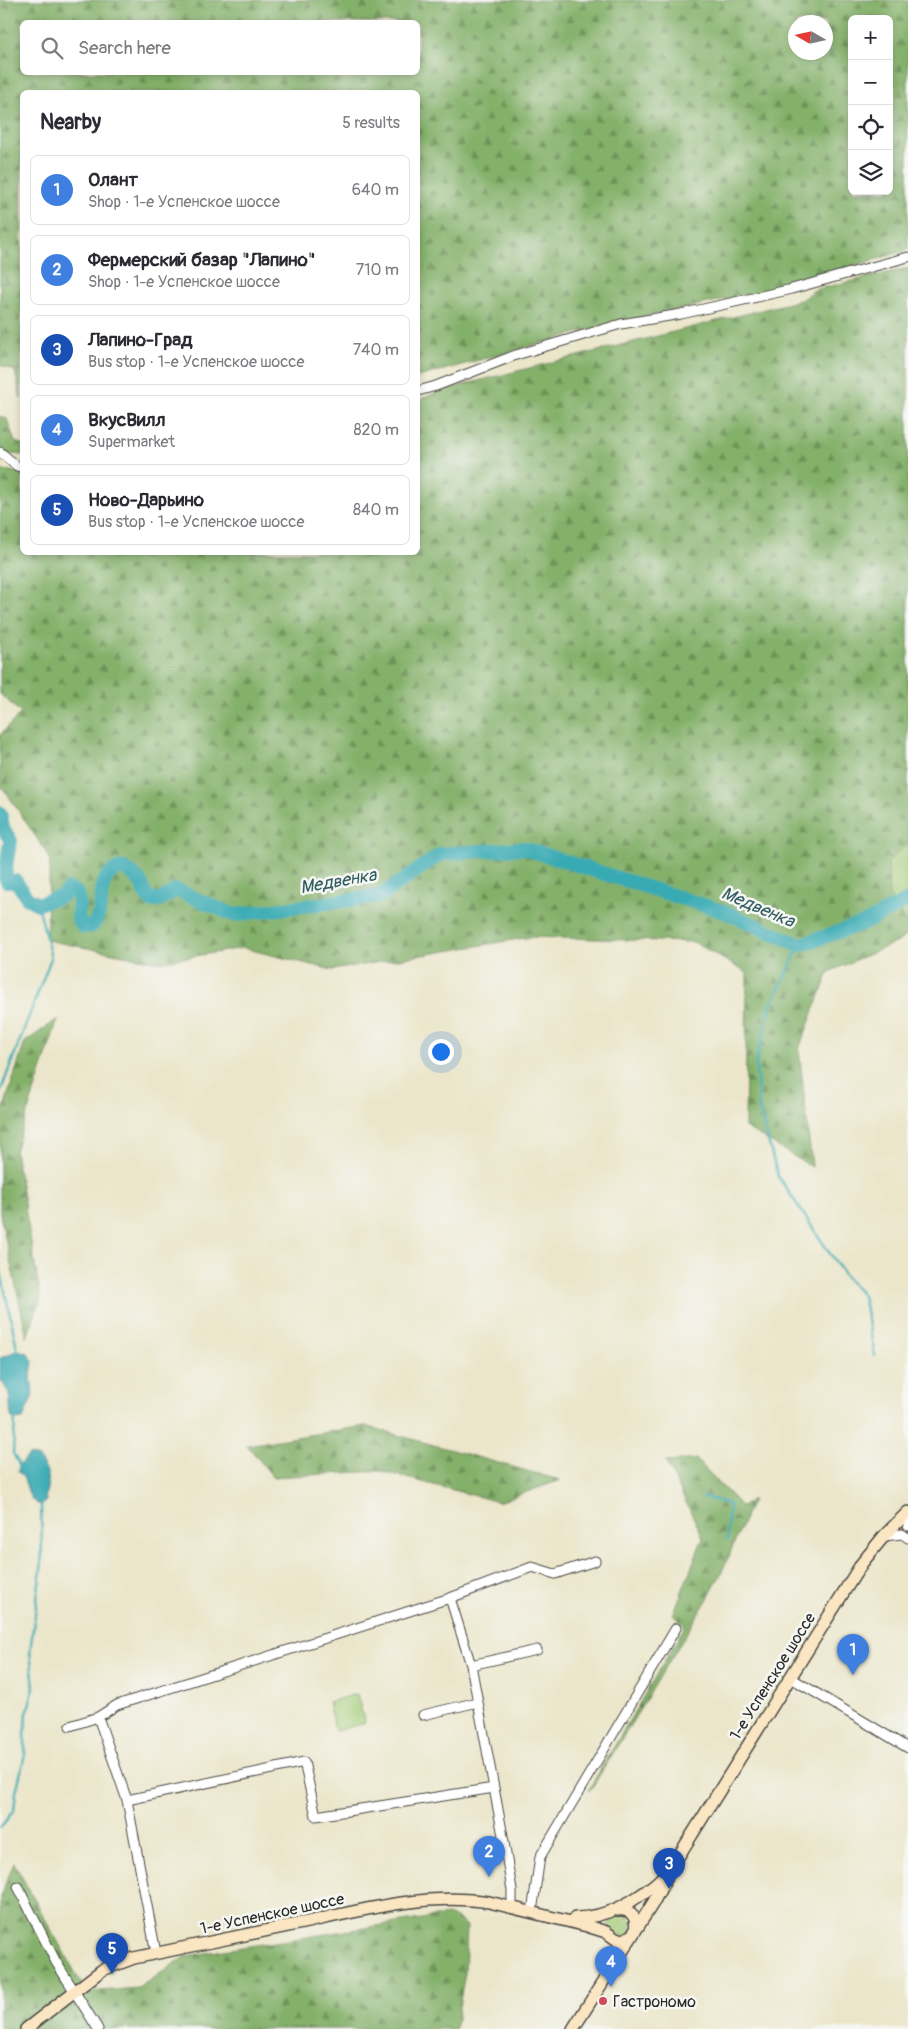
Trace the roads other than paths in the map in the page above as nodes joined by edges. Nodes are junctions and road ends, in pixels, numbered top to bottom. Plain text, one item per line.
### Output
1 (908, 257) edge
2 (420, 390) edge
3 (0, 452) edge
4 (20, 467) edge
5 (908, 1512) edge
6 (908, 1526) edge
7 (884, 1536) junction
8 (908, 1538) edge
9 (595, 1561) dead end
10 (450, 1598) junction
11 (676, 1628) dead end
12 (536, 1650) dead end
13 (471, 1665) junction
14 (790, 1678) junction
15 (478, 1702) junction
16 (422, 1715) dead end
17 (98, 1717) junction
18 (70, 1726) dead end
19 (908, 1748) edge
20 (494, 1788) junction
21 (127, 1800) junction
22 (673, 1865) junction
23 (18, 1887) dead end
24 (512, 1908) junction
25 (615, 1910) junction
26 (532, 1912) junction
27 (558, 1918) junction
28 (634, 1933) junction
29 (610, 1936) junction
30 (156, 1954) junction
31 (610, 1969) junction
32 (75, 1990) junction
33 (26, 2029) edge
34 (98, 2029) edge
35 (573, 2029) edge

1 - 2 street
3 - 4 street
5 - 6 street
5 - 7 main road, 1-е Успенское шоссе
7 - 8 street
7 - 14 main road, 1-е Успенское шоссе
9 - 10 street
10 - 13 street
10 - 17 street
11 - 26 street
12 - 13 street
13 - 15 street
14 - 19 street
14 - 22 main road, 1-е Успенское шоссе
15 - 16 street
15 - 20 street
17 - 18 street
17 - 21 street
20 - 21 street
20 - 24 street
21 - 30 street
22 - 25 main road, 1-е Успенское шоссе
22 - 28 main road, 1-е Успенское шоссе
23 - 32 street
24 - 26 main road, 1-е Успенское шоссе
24 - 30 main road, 1-е Успенское шоссе
25 - 27 main road, 1-е Успенское шоссе
25 - 28 main road
25 - 29 main road, 1-е Успенское шоссе
26 - 27 main road, 1-е Успенское шоссе
27 - 29 main road
28 - 29 main road
28 - 31 main road, 1-е Успенское шоссе
29 - 31 main road, 1-е Успенское шоссе
30 - 32 main road, 1-е Успенское шоссе
31 - 35 main road, 1-е Успенское шоссе
32 - 33 main road, 1-е Успенское шоссе
32 - 34 street

